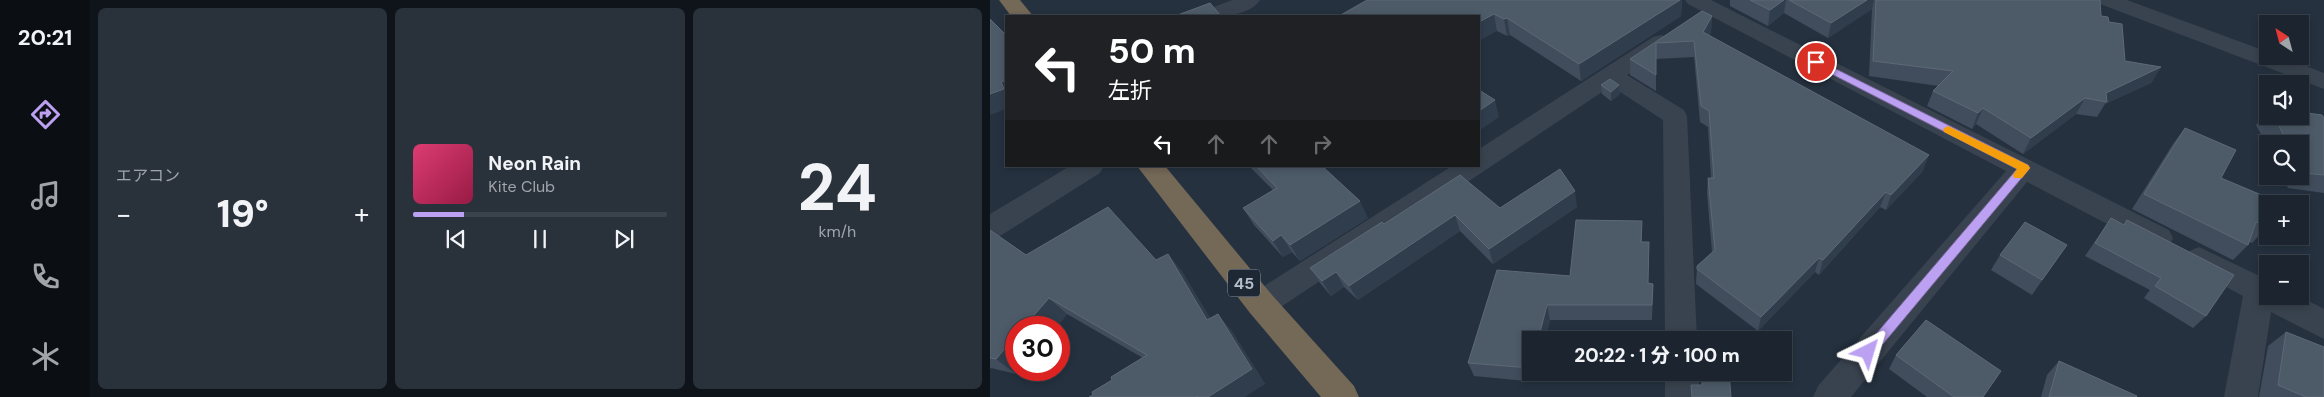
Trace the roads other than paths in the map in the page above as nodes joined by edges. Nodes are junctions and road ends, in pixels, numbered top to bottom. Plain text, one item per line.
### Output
1 (1008, 0) edge
2 (1250, 0) edge
3 (2107, 0) edge
4 (1700, 12) edge
5 (1021, 15) edge
6 (1214, 15) edge
7 (1612, 75) junction
8 (2324, 81) edge
9 (1480, 161) edge
10 (1089, 167) edge
11 (1151, 167) edge
12 (1470, 167) edge
13 (2024, 168) junction
14 (990, 228) edge
15 (2259, 290) edge
16 (1261, 304) junction
17 (2263, 305) edge
18 (2287, 305) edge
19 (2324, 324) edge
20 (1681, 331) edge
21 (1682, 381) edge
22 (1342, 397) edge
23 (1682, 397) edge
24 (1830, 397) edge
25 (2241, 397) edge

1 - 5 highway
2 - 6 street
3 - 8 street
4 - 7 street
4 - 13 street
7 - 9 street
7 - 20 street
10 - 14 street
11 - 16 highway, 45
12 - 16 street
13 - 15 street
13 - 24 street
16 - 22 highway, 45
17 - 25 street
18 - 19 street
21 - 23 street

